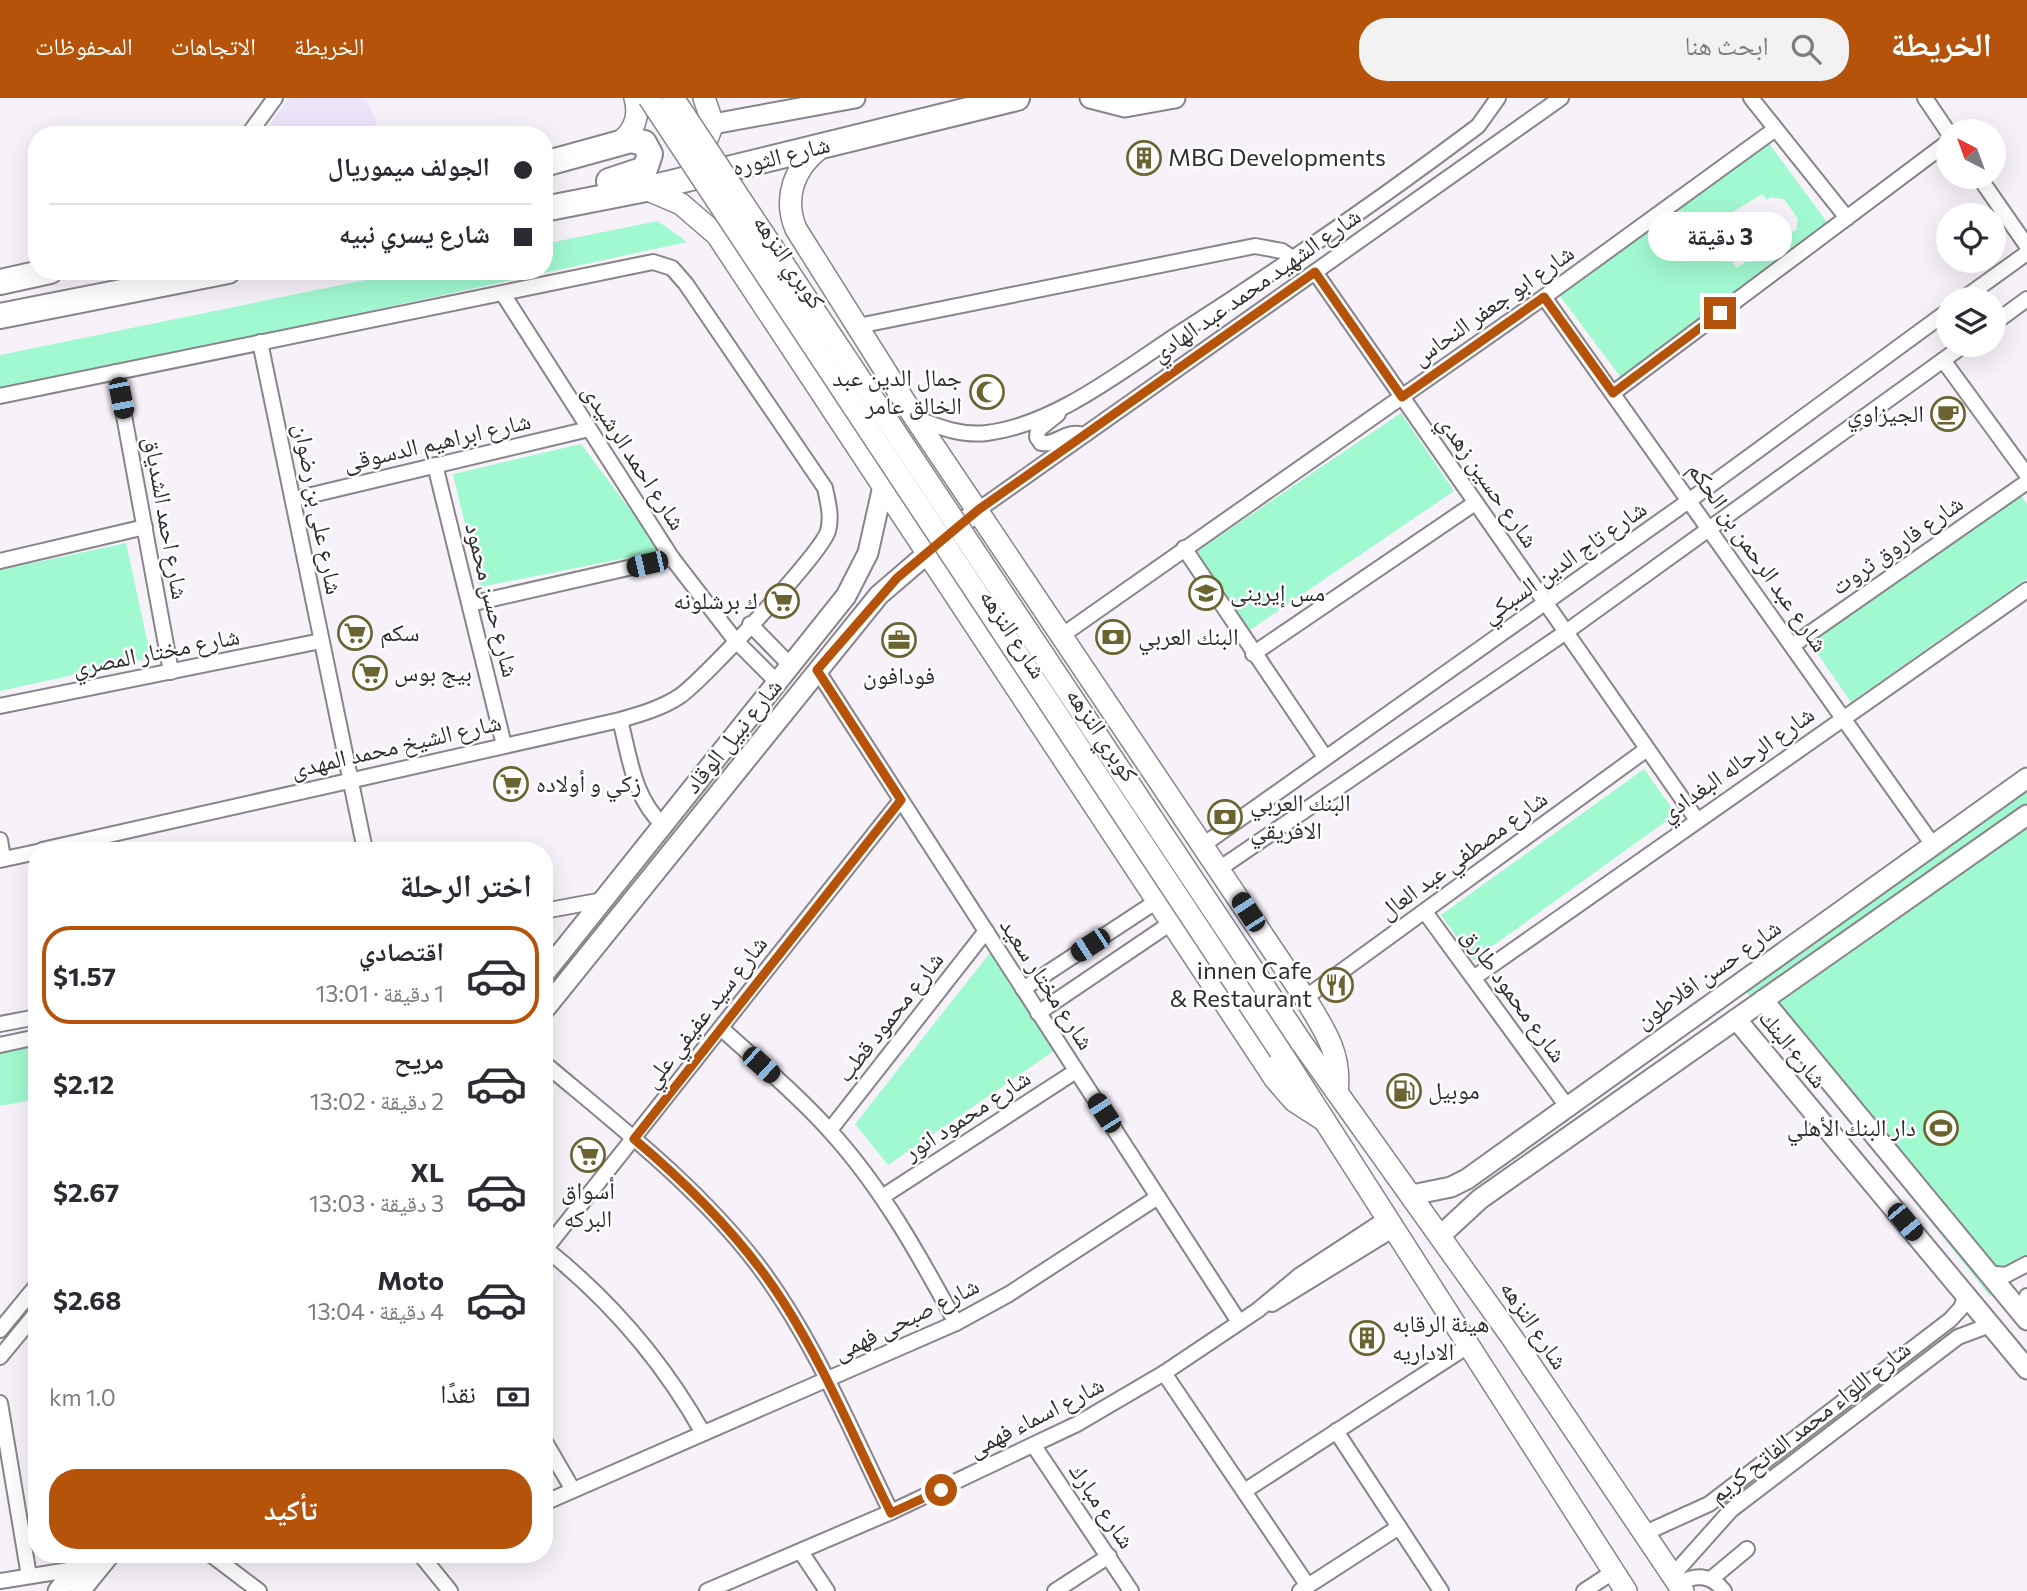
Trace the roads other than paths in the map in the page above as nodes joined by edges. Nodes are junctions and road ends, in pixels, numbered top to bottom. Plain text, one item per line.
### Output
1 (275, 98) edge
2 (635, 98) edge
3 (649, 98) edge
4 (673, 98) edge
5 (704, 98) edge
6 (855, 98) edge
7 (1017, 98) edge
8 (1090, 98) edge
9 (1175, 98) edge
10 (1498, 98) edge
11 (1561, 98) edge
12 (1751, 98) edge
13 (1925, 98) edge
14 (1939, 119) edge
15 (713, 124) junction
16 (255, 126) edge
17 (1774, 130) junction
18 (617, 144) junction
19 (820, 148) junction
20 (1936, 151) edge
21 (553, 162) edge
22 (675, 182) junction
23 (646, 189) junction
24 (1987, 189) edge
25 (553, 203) edge
26 (553, 207) edge
27 (1847, 218) junction
28 (2027, 246) edge
29 (2027, 253) edge
30 (1294, 259) junction
31 (1315, 272) junction
32 (28, 276) edge
33 (182, 280) edge
34 (0, 282) edge
35 (1980, 287) edge
36 (503, 294) junction
37 (1544, 297) junction
38 (2027, 299) edge
39 (843, 303) junction
40 (2006, 314) edge
41 (0, 316) edge
42 (1936, 320) edge
43 (858, 326) junction
44 (785, 338) junction
45 (260, 342) junction
46 (1947, 357) edge
47 (1943, 360) junction
48 (116, 372) junction
49 (1613, 393) junction
50 (0, 397) edge
51 (1402, 397) junction
52 (1065, 404) junction
53 (915, 418) junction
54 (589, 429) junction
55 (1084, 435) junction
56 (435, 465) junction
57 (2027, 475) edge
58 (2027, 482) edge
59 (883, 486) junction
60 (295, 499) junction
61 (1690, 500) junction
62 (1475, 503) junction
63 (978, 510) junction
64 (145, 527) junction
65 (1711, 528) junction
66 (1184, 548) junction
67 (928, 552) junction
68 (672, 558) junction
69 (0, 561) edge
70 (856, 580) junction
71 (2027, 590) edge
72 (879, 595) junction
73 (1545, 603) junction
74 (470, 604) junction
75 (750, 624) junction
76 (1566, 632) junction
77 (1064, 634) junction
78 (735, 640) junction
79 (321, 641) junction
80 (1793, 645) junction
81 (1254, 654) junction
82 (792, 666) junction
83 (817, 670) junction
84 (171, 672) junction
85 (778, 683) junction
86 (0, 706) edge
87 (1842, 718) junction
88 (620, 720) junction
89 (504, 745) junction
90 (1647, 749) junction
91 (1325, 757) junction
92 (2027, 778) edge
93 (350, 779) junction
94 (901, 800) junction
95 (2027, 815) edge
96 (1697, 820) junction
97 (663, 825) junction
98 (0, 840) edge
99 (78, 842) edge
100 (363, 842) edge
101 (1203, 845) junction
102 (1933, 845) junction
103 (28, 854) edge
104 (2, 860) edge
105 (1219, 869) junction
106 (603, 900) junction
107 (1157, 901) junction
108 (553, 909) edge
109 (1425, 912) junction
110 (1171, 923) junction
111 (986, 931) junction
112 (553, 963) edge
113 (1475, 977) junction
114 (1023, 989) junction
115 (1305, 998) junction
116 (553, 999) edge
117 (1763, 1000) junction
118 (1038, 1013) junction
119 (1736, 1018) junction
120 (28, 1019) edge
121 (0, 1024) edge
122 (721, 1028) junction
123 (1792, 1037) junction
124 (28, 1039) edge
125 (1301, 1042) joint
126 (0, 1045) edge
127 (1280, 1051) joint
128 (1766, 1056) junction
129 (553, 1071) edge
130 (1076, 1071) junction
131 (1337, 1092) junction
132 (1566, 1105) junction
133 (1325, 1121) junction
134 (830, 1130) junction
135 (634, 1139) junction
136 (1467, 1179) junction
137 (1412, 1195) junction
138 (882, 1197) junction
139 (1158, 1198) junction
140 (1480, 1199) junction
141 (1391, 1224) junction
142 (1440, 1236) junction
143 (553, 1240) edge
144 (553, 1257) edge
145 (2027, 1264) edge
146 (1986, 1272) junction
147 (1966, 1295) junction
148 (28, 1296) edge
149 (2025, 1309) edge
150 (1950, 1320) junction
151 (1239, 1322) junction
152 (28, 1323) edge
153 (956, 1323) junction
154 (1990, 1325) junction
155 (0, 1330) edge
156 (1958, 1337) junction
157 (1468, 1346) junction
158 (0, 1357) edge
159 (2027, 1369) edge
160 (1164, 1373) junction
161 (827, 1382) junction
162 (0, 1403) edge
163 (1336, 1431) junction
164 (703, 1433) junction
165 (1034, 1446) junction
166 (553, 1456) edge
167 (573, 1490) junction
168 (1246, 1490) junction
169 (553, 1499) edge
170 (1709, 1504) junction
171 (891, 1513) junction
172 (1720, 1520) junction
173 (1399, 1528) junction
174 (1643, 1534) junction
175 (1747, 1549) dead end
176 (801, 1552) junction
177 (1109, 1556) junction
178 (77, 1563) edge
179 (80, 1563) edge
180 (103, 1563) edge
181 (222, 1563) edge
182 (430, 1563) edge
183 (1613, 1572) junction
184 (29, 1576) junction
185 (1711, 1579) junction
186 (0, 1581) edge
187 (1678, 1583) edge
188 (1304, 1588) edge
189 (58, 1591) edge
190 (80, 1591) edge
191 (258, 1591) edge
192 (450, 1591) edge
193 (706, 1591) edge
194 (827, 1591) edge
195 (1055, 1591) edge
196 (1131, 1591) edge
197 (1441, 1591) edge
198 (1584, 1591) edge
199 (1626, 1591) edge
200 (1724, 1591) edge

1 - 16 street
2 - 18 main road
3 - 127 main road, كوبري النزهه, bridge
4 - 125 main road, كوبري النزهه, bridge
5 - 15 main road
6 - 15 street, شارع الثوره
7 - 19 highway, شارع الثوره
8 - 9 street
10 - 30 street, شارع الشهيد محمد عبد الهادي
11 - 31 street, شارع الشهيد محمد عبد الهادي
12 - 17 street
13 - 14 street
15 - 22 main road
17 - 27 street
17 - 37 street, شارع ابو جعفر النحاس
18 - 21 highway
18 - 25 highway
19 - 22 highway, شارع الثوره
19 - 39 main road, شارع النزهه
20 - 27 street
22 - 23 highway, شارع الثوره
23 - 26 highway, شارع الثوره
23 - 44 main road, شارع النزهه
24 - 28 street
27 - 49 street
29 - 35 street
30 - 43 street
30 - 52 street, شارع الشهيد محمد عبد الهادي
31 - 51 street, شارع حسين زهدي
31 - 55 street, شارع الشهيد محمد عبد الهادي
32 - 34 highway
33 - 41 highway
36 - 45 street, شارع الشيخ محمد المهدى
36 - 54 street, شارع احمد الرشيدى
36 - 75 street, شارع الشيخ محمد المهدى
37 - 49 street, شارع عبد الرحمن بن الحكم
37 - 51 street, شارع ابو جعفر النحاس
38 - 40 street
39 - 43 main road, شارع النزهه
39 - 44 main road
42 - 61 street, شارع تاج الدين السبكي
43 - 53 main road, شارع النزهه
44 - 59 main road, شارع النزهه
45 - 48 street, شارع الشيخ محمد المهدى
45 - 60 street, شارع على بن رضوان
46 - 47 street
47 - 57 street
47 - 65 street
48 - 50 street, شارع الشيخ محمد المهدى
48 - 64 street, شارع احمد الشدياق
49 - 61 street, شارع عبد الرحمن بن الحكم
51 - 62 street, شارع حسين زهدي
51 - 66 street, شارع ابو جعفر النحاس
52 - 53 street, شارع الشهيد محمد عبد الهادي
52 - 55 street
53 - 63 main road, شارع النزهه
54 - 56 street, شارع ابراهيم الدسوقى
54 - 68 street, شارع احمد الرشيدى
55 - 63 street, شارع الشهيد محمد عبد الهادي
56 - 60 street, شارع ابراهيم الدسوقى
56 - 74 street, شارع حسن محمود
58 - 80 street, شارع فاروق ثروت
59 - 67 main road, شارع النزهه
59 - 70 street, شارع نبيل الوقاد
60 - 79 street, شارع على بن رضوان
61 - 65 street, شارع عبد الرحمن بن الحكم
61 - 73 street, شارع تاج الدين السبكي
62 - 73 street, شارع حسين زهدي
62 - 81 street
63 - 67 street, شارع نبيل الوقاد
63 - 77 main road, شارع النزهه
64 - 69 street
64 - 84 street, شارع احمد الشدياق
65 - 76 street
65 - 80 street, شارع عبد الرحمن بن الحكم
66 - 77 street, شارع ابو جعفر النحاس
66 - 81 street
67 - 72 street, شارع نبيل الوقاد
67 - 107 main road, شارع النزهه
68 - 74 street
68 - 78 street, شارع احمد الرشيدى
70 - 72 street
70 - 82 street, شارع نبيل الوقاد
71 - 87 street, شارع الرحاله البغدادي
72 - 83 street, شارع نبيل الوقاد
73 - 76 street, شارع حسين زهدي
73 - 91 street, شارع تاج الدين السبكي
74 - 89 street, شارع حسن محمود
75 - 78 street, شارع الشيخ محمد المهدى
75 - 82 street
76 - 90 street, شارع حسين زهدي
76 - 105 street
77 - 101 main road, شارع النزهه
78 - 85 street, شارع احمد الرشيدى
78 - 88 street, شارع الشيخ محمد المهدى
79 - 84 street, شارع مختار المصري
79 - 93 street, شارع على بن رضوان
80 - 87 street, شارع عبد الرحمن بن الحكم
81 - 91 street
82 - 85 street, شارع نبيل الوقاد
83 - 94 street, شارع مختار سعيد
83 - 116 street, شارع نبيل الوقاد
84 - 86 street, شارع مختار المصري
85 - 97 street, شارع نبيل الوقاد
87 - 96 street, شارع الرحاله البغدادي
87 - 102 street, شارع عبد الرحمن بن الحكم
88 - 89 street, شارع الشيخ محمد المهدى
88 - 97 street
89 - 93 street, شارع الشيخ محمد المهدى
90 - 96 street, شارع حسين زهدي
90 - 109 street, شارع مصطفي عبد العال
91 - 101 street, شارع تاج الدين السبكي
92 - 102 street, شارع حسن افلاطون
93 - 99 street, شارع الشيخ محمد المهدى
93 - 100 street, شارع على بن رضوان
94 - 111 street, شارع مختار سعيد
94 - 122 street, شارع سيد عفيفي علي
95 - 117 street
96 - 113 street, شارع الرحاله البغدادي
97 - 106 street, شارع نبيل الوقاد
98 - 104 street
101 - 105 main road, شارع النزهه
102 - 132 street, شارع حسن افلاطون
103 - 104 street, شارع الشيخ محمد المهدى
105 - 115 main road, شارع النزهه
106 - 108 street
106 - 112 street, شارع نبيل الوقاد
107 - 110 main road, شارع النزهه
107 - 114 street
109 - 113 street, شارع محمود طارق
109 - 115 street, شارع مصطفي عبد العال
110 - 118 street
110 - 133 main road, شارع النزهه
111 - 114 street, شارع مختار سعيد
111 - 134 street, شارع محمود قطب
113 - 132 street, شارع محمود طارق
114 - 118 street, شارع مختار سعيد
115 - 131 main road, شارع النزهه
117 - 119 street
117 - 123 street, شارع البنك
118 - 130 street, شارع مختار سعيد
119 - 128 street, شارع البنك
119 - 140 street
120 - 121 street
122 - 134 street
122 - 135 street, شارع سيد عفيفي علي
123 - 128 street
123 - 146 street, شارع البنك
124 - 126 street
125 - 131 main road, شارع النزهه
127 - 133 main road, شارع النزهه
128 - 147 street, شارع البنك
129 - 135 street
130 - 138 street, شارع محمود انور
130 - 139 street, شارع مختار سعيد
131 - 137 main road, شارع النزهه
132 - 136 street, شارع حسن افلاطون
133 - 141 main road, شارع النزهه
134 - 138 street
135 - 143 street, شارع سيد عفيفي علي
135 - 161 street
136 - 137 street, شارع حسن افلاطون
136 - 140 street
137 - 142 main road, شارع النزهه
138 - 153 street
139 - 151 street, شارع مختار سعيد
139 - 153 street, شارع صبحى فهمى
140 - 142 street
141 - 151 street, شارع اسماء فهمى
141 - 157 main road, شارع النزهه
142 - 174 main road, شارع النزهه
144 - 164 street
145 - 146 street
146 - 149 street, شارع البنك
147 - 150 street, شارع اللواء محمد الفاتح كريم
147 - 154 street, شارع البنك
148 - 155 street
150 - 156 street
150 - 170 street, شارع اللواء محمد الفاتح كريم
151 - 160 street, شارع اسماء فهمى
152 - 158 street
153 - 161 street, شارع صبحى فهمى
154 - 156 street, شارع اللواء محمد الفاتح كريم
154 - 159 street, شارع البنك
156 - 172 street, شارع اللواء محمد الفاتح كريم
157 - 163 street
157 - 183 main road, شارع النزهه
160 - 165 street, شارع اسماء فهمى
160 - 168 street
161 - 164 street, شارع صبحى فهمى
161 - 171 street
162 - 184 street
163 - 168 street
163 - 173 street
164 - 167 street, شارع صبحى فهمى
165 - 171 street, شارع اسماء فهمى
165 - 177 street, شارع مبارك
166 - 167 street
167 - 169 street, شارع صبحى فهمى
168 - 188 street
170 - 172 street
170 - 174 street, شارع اللواء محمد الفاتح كريم
171 - 176 street, شارع اسماء فهمى
172 - 187 street, شارع اللواء محمد الفاتح كريم
173 - 188 street
173 - 197 street
174 - 187 main road, شارع النزهه
175 - 185 street
176 - 193 street, شارع اسماء فهمى
176 - 194 street
177 - 195 street
177 - 196 street, شارع مبارك
178 - 184 street
179 - 189 street
180 - 190 street
181 - 191 street
182 - 192 street
183 - 198 street
183 - 199 main road, شارع النزهه
184 - 186 street
185 - 187 street
185 - 200 street

